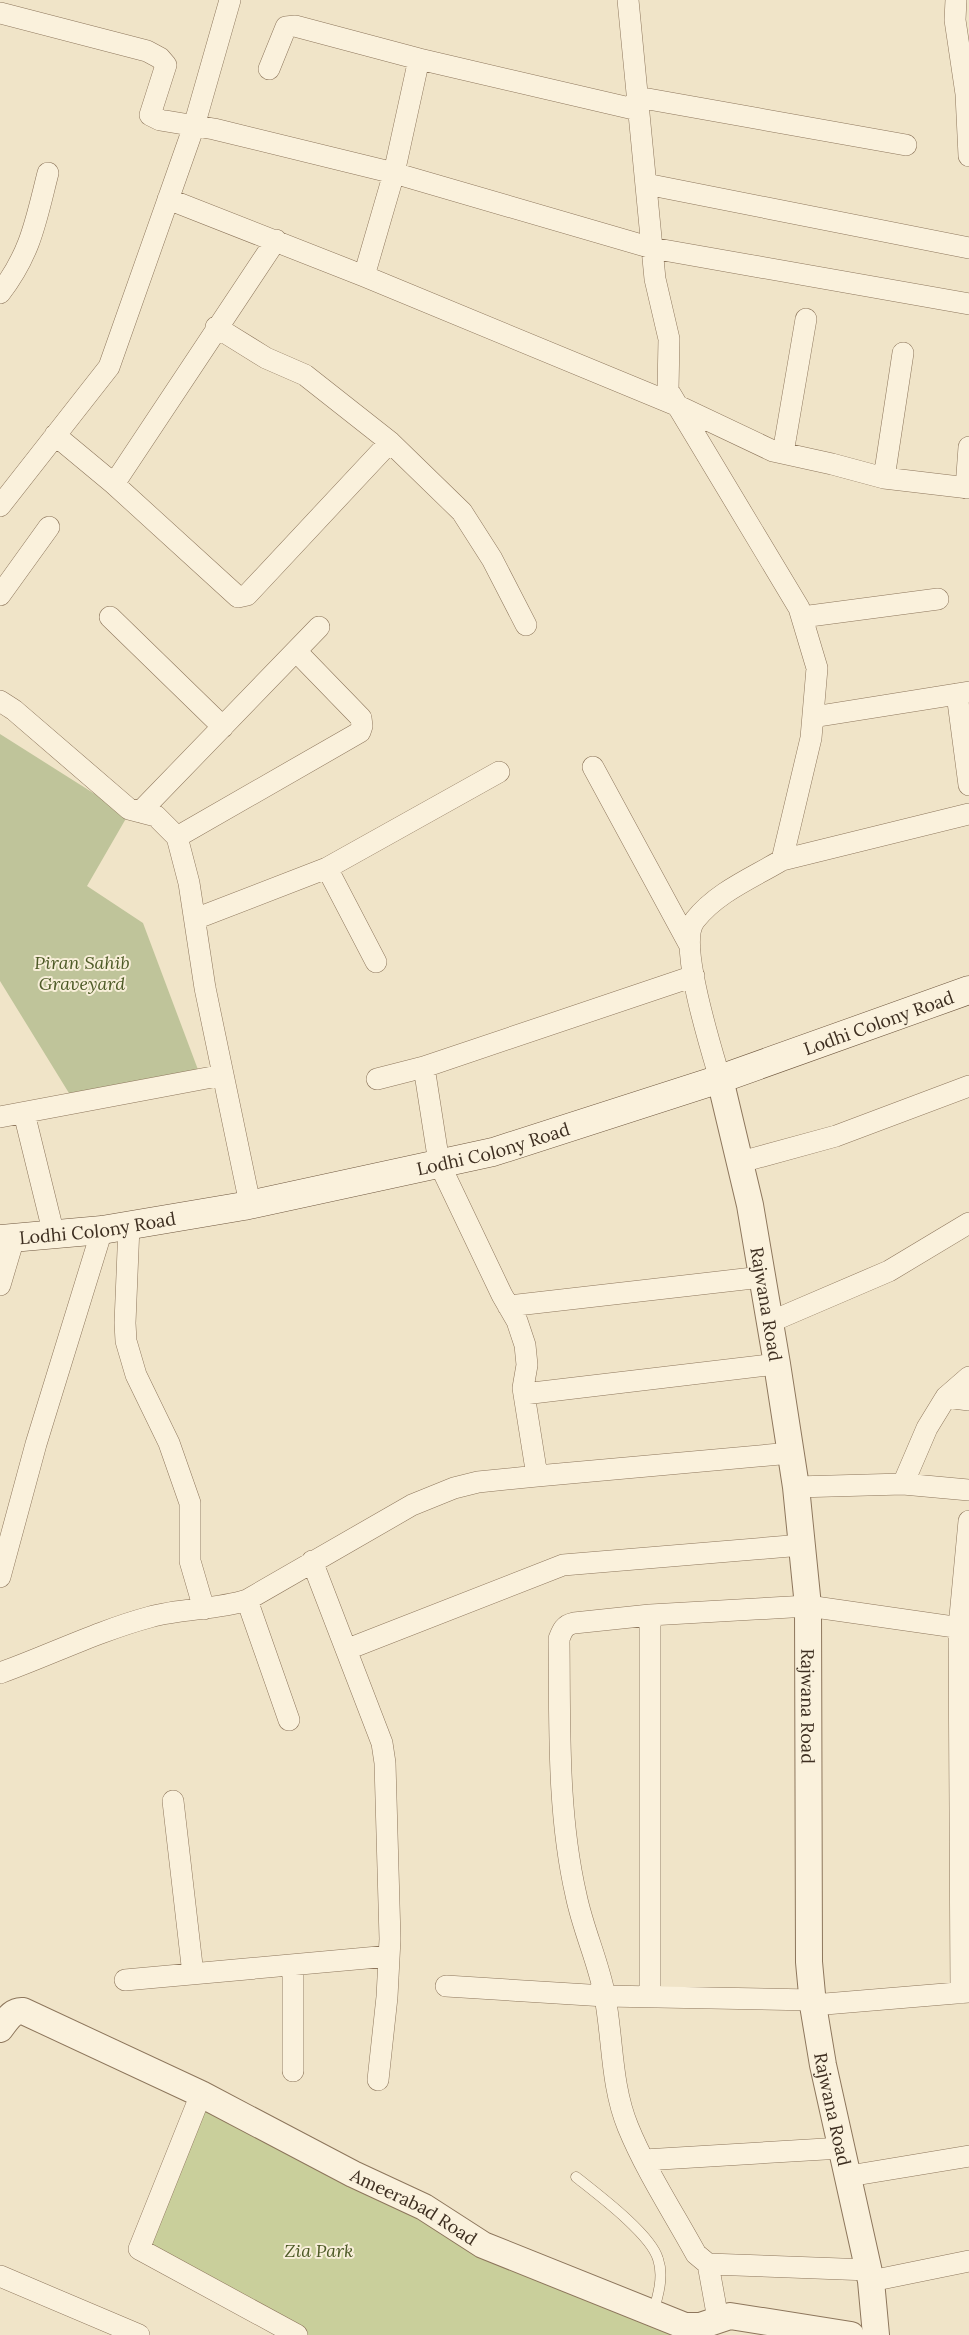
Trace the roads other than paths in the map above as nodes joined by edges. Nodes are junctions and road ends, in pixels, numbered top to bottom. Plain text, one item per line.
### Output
1 (230, 0) edge
2 (628, 0) edge
3 (956, 0) edge
4 (0, 13) edge
5 (962, 23) edge
6 (419, 59) junction
7 (269, 69) dead end
8 (638, 103) junction
9 (194, 126) junction
10 (906, 145) dead end
11 (969, 156) edge
12 (48, 172) dead end
13 (394, 173) junction
14 (646, 184) junction
15 (168, 199) junction
16 (276, 240) junction
17 (652, 248) junction
18 (969, 248) edge
19 (364, 276) junction
20 (0, 294) edge
21 (969, 304) edge
22 (806, 319) dead end
23 (216, 327) junction
24 (903, 353) dead end
25 (676, 405) junction
26 (55, 435) junction
27 (390, 442) junction
28 (969, 446) edge
29 (784, 453) junction
30 (884, 478) junction
31 (114, 484) junction
32 (967, 488) edge
33 (0, 506) edge
34 (49, 527) dead end
35 (0, 595) edge
36 (938, 599) dead end
37 (110, 617) dead end
38 (802, 617) junction
39 (526, 625) dead end
40 (319, 627) dead end
41 (296, 651) junction
42 (963, 693) edge
43 (0, 701) edge
44 (813, 717) junction
45 (223, 727) junction
46 (592, 767) dead end
47 (499, 772) dead end
48 (969, 785) edge
49 (140, 812) junction
50 (969, 814) edge
51 (177, 837) junction
52 (782, 860) junction
53 (327, 868) junction
54 (194, 919) junction
55 (689, 944) junction
56 (376, 962) dead end
57 (694, 976) junction
58 (969, 990) edge
59 (424, 1067) junction
60 (223, 1075) junction
61 (377, 1079) dead end
62 (720, 1079) junction
63 (969, 1086) edge
64 (24, 1113) junction
65 (0, 1117) edge
66 (741, 1162) junction
67 (439, 1163) junction
68 (250, 1204) junction
69 (969, 1223) edge
70 (129, 1226) junction
71 (102, 1230) junction
72 (54, 1235) junction
73 (7, 1239) edge
74 (762, 1277) junction
75 (0, 1285) edge
76 (508, 1306) junction
77 (770, 1322) junction
78 (777, 1364) junction
79 (969, 1377) edge
80 (524, 1394) junction
81 (946, 1397) junction
82 (969, 1400) edge
83 (791, 1453) junction
84 (537, 1476) junction
85 (903, 1484) junction
86 (796, 1487) junction
87 (969, 1490) edge
88 (969, 1520) edge
89 (802, 1545) junction
90 (312, 1561) junction
91 (0, 1576) edge
92 (247, 1600) junction
93 (808, 1606) junction
94 (204, 1609) junction
95 (650, 1616) junction
96 (964, 1628) edge
97 (348, 1649) junction
98 (0, 1673) edge
99 (289, 1720) dead end
100 (173, 1801) dead end
101 (389, 1956) junction
102 (293, 1965) junction
103 (193, 1974) junction
104 (125, 1980) dead end
105 (446, 1986) dead end
106 (965, 1993) edge
107 (605, 1996) junction
108 (650, 1997) junction
109 (813, 2002) junction
110 (0, 2028) edge
111 (293, 2071) dead end
112 (378, 2080) dead end
113 (201, 2094) junction
114 (842, 2148) junction
115 (969, 2156) edge
116 (644, 2160) junction
117 (849, 2176) junction
118 (576, 2177) dead end
119 (969, 2261) edge
120 (708, 2264) junction
121 (0, 2276) edge
122 (870, 2276) junction
123 (653, 2314) junction
124 (718, 2319) junction
125 (139, 2335) edge
126 (297, 2335) edge
127 (851, 2335) edge
128 (876, 2335) edge

1 - 9 street
2 - 8 street
3 - 5 street
4 - 9 street
5 - 11 street
6 - 7 street
6 - 8 street
6 - 13 street
8 - 10 street
8 - 14 street
9 - 13 street
9 - 15 street
12 - 20 street
13 - 17 street
13 - 19 street
14 - 17 street
14 - 18 street
15 - 16 street
15 - 26 street
16 - 19 street
16 - 23 street
17 - 21 street
17 - 25 street
19 - 25 street
22 - 29 street
23 - 27 street
23 - 31 street
24 - 30 street
25 - 29 street
25 - 38 street
26 - 31 street
26 - 33 street
27 - 31 street
27 - 39 street
28 - 32 street
29 - 30 street
30 - 32 street
34 - 35 street
36 - 38 street
37 - 45 street
38 - 44 street
40 - 41 street
41 - 45 street
41 - 51 street
42 - 44 street
42 - 48 street
43 - 49 street
44 - 52 street
45 - 49 street
46 - 55 street
47 - 53 street
49 - 51 street
50 - 52 street
51 - 54 street
52 - 55 street
53 - 54 street
53 - 56 street
54 - 60 street
55 - 57 street
57 - 59 street
57 - 62 street
58 - 62 main road, Lodhi Colony Road
59 - 61 street
59 - 67 street
60 - 64 street
60 - 68 street
62 - 66 street, Rajwana Road
62 - 67 main road, Lodhi Colony Road
63 - 66 street
64 - 65 street
64 - 72 street
66 - 74 street, Rajwana Road
67 - 68 main road, Lodhi Colony Road
67 - 76 street
68 - 70 main road, Lodhi Colony Road
69 - 77 street
70 - 71 main road, Lodhi Colony Road
70 - 94 street
71 - 72 main road, Lodhi Colony Road
71 - 91 street
72 - 73 main road, Lodhi Colony Road
73 - 75 street
74 - 76 street
74 - 77 street, Rajwana Road
76 - 80 street
77 - 78 street, Rajwana Road
78 - 80 street
78 - 83 street, Rajwana Road
79 - 81 street
80 - 84 street
81 - 82 street
81 - 85 street
83 - 84 street
83 - 86 street, Rajwana Road
84 - 90 street
85 - 86 street
85 - 87 street
86 - 89 street, Rajwana Road
88 - 96 street
89 - 93 street, Rajwana Road
89 - 97 street
90 - 92 street
90 - 97 street
92 - 94 street
92 - 99 street
93 - 95 street
93 - 96 street
93 - 109 street, Rajwana Road
94 - 98 street
95 - 107 street
95 - 108 street
96 - 106 street
97 - 101 street
100 - 103 street
101 - 102 street
101 - 112 street
102 - 103 street
102 - 111 street
103 - 104 street
105 - 107 street
106 - 109 street
107 - 108 street
107 - 116 street
108 - 109 street
109 - 114 street, Rajwana Road
110 - 113 street, Ameerabad Road
113 - 123 street, Ameerabad Road
113 - 126 street
114 - 116 street
114 - 117 street, Rajwana Road
115 - 117 street
116 - 120 street
117 - 122 street, Rajwana Road
118 - 123 lane
119 - 122 street
120 - 122 street
120 - 124 street
121 - 125 street
122 - 128 street, Rajwana Road
123 - 124 street, Ameerabad Road
124 - 127 street, Ameerabad Road

